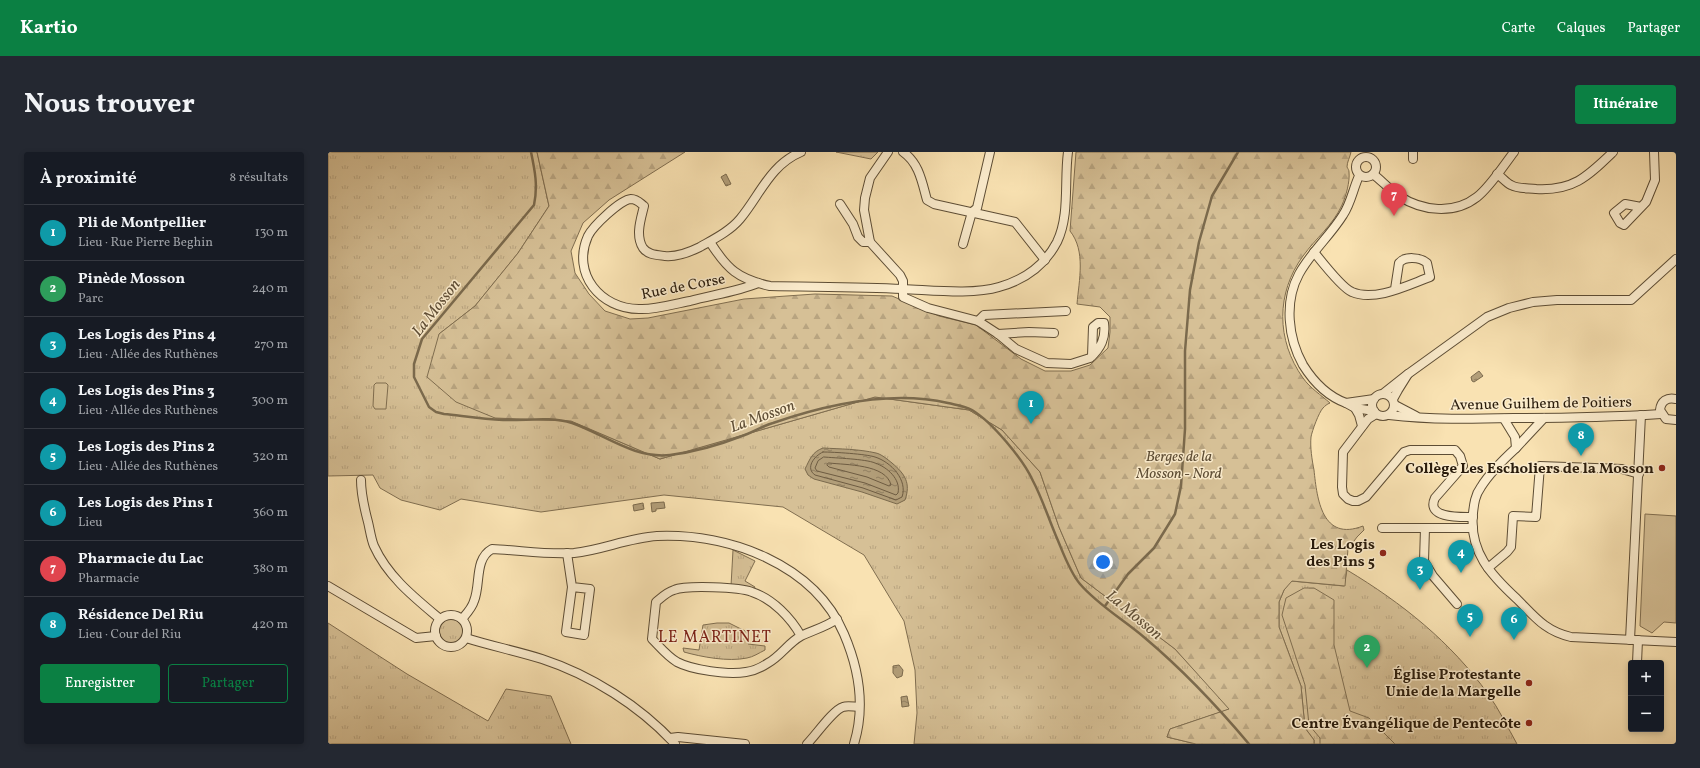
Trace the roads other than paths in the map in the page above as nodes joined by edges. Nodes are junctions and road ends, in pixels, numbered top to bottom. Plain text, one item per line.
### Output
1 (801, 152) edge
2 (888, 152) edge
3 (903, 152) edge
4 (990, 152) edge
5 (1068, 152) edge
6 (1357, 152) edge
7 (1514, 152) edge
8 (1613, 152) edge
9 (1654, 152) edge
10 (1371, 156) edge
11 (1358, 161) junction
12 (1373, 174) junction
13 (1497, 174) junction
14 (1360, 176) junction
15 (840, 204) dead end
16 (1641, 207) dead end
17 (972, 212) junction
18 (710, 242) junction
19 (870, 242) junction
20 (963, 244) dead end
21 (1314, 252) junction
22 (1676, 259) edge
23 (1045, 260) junction
24 (758, 283) junction
25 (902, 289) junction
26 (1395, 289) junction
27 (1066, 311) dead end
28 (978, 321) junction
29 (1054, 333) dead end
30 (998, 334) junction
31 (1092, 356) dead end
32 (1408, 374) junction
33 (1384, 394) junction
34 (1676, 398) edge
35 (1374, 399) junction
36 (1394, 402) junction
37 (1346, 403) junction
38 (1355, 408) junction
39 (1375, 412) junction
40 (1661, 414) junction
41 (1389, 415) junction
42 (1641, 415) junction
43 (1421, 418) junction
44 (1544, 418) junction
45 (1504, 419) junction
46 (1676, 420) edge
47 (1362, 426) junction
48 (1516, 448) junction
49 (1639, 474) junction
50 (361, 480) dead end
51 (1473, 517) junction
52 (1382, 528) dead end
53 (1425, 528) junction
54 (1473, 528) junction
55 (567, 553) junction
56 (1488, 568) junction
57 (328, 586) edge
58 (572, 587) junction
59 (1457, 604) dead end
60 (440, 619) junction
61 (462, 619) junction
62 (837, 619) junction
63 (436, 636) junction
64 (801, 636) junction
65 (466, 638) junction
66 (1634, 640) junction
67 (1676, 642) edge
68 (1637, 660) edge
69 (859, 706) junction
70 (673, 741) edge
71 (745, 744) edge
72 (807, 744) edge
73 (854, 744) edge

1 - 18 street
2 - 19 street
3 - 17 street
4 - 17 street
5 - 23 street
6 - 11 street
7 - 13 street
8 - 13 street
9 - 16 street
10 - 11 street
10 - 12 street
11 - 14 street
12 - 13 street
12 - 14 street
14 - 21 street
15 - 19 street
17 - 20 street
17 - 23 street
18 - 24 street
18 - 24 street, Rue de Corse
19 - 25 street
21 - 26 street
21 - 37 street
22 - 32 street
23 - 25 street
24 - 25 street
25 - 28 street
26 - 26 street
27 - 28 street
28 - 30 street
29 - 30 street
30 - 31 street
32 - 33 street
32 - 36 street
33 - 35 street
33 - 36 street
34 - 40 street
35 - 37 street
35 - 39 street
36 - 41 street
36 - 43 street, Avenue Guilhem de Poitiers
37 - 38 street
38 - 39 street
38 - 47 street
39 - 41 street
39 - 47 street
40 - 42 street, Avenue Guilhem de Poitiers
40 - 46 street
41 - 43 street, Avenue Guilhem de Poitiers
42 - 44 street, Avenue Guilhem de Poitiers
42 - 49 street
43 - 45 street, Avenue Guilhem de Poitiers
44 - 45 street, Avenue Guilhem de Poitiers
44 - 48 street
45 - 48 street
47 - 51 street
48 - 51 street
49 - 56 street
49 - 66 street
50 - 60 street
51 - 54 street
52 - 53 street
53 - 54 street
53 - 59 street
54 - 56 street
55 - 58 street
55 - 61 street
55 - 62 street
56 - 66 street
57 - 63 street
58 - 58 street
60 - 61 street
60 - 63 street
61 - 65 street
62 - 64 street
62 - 69 street
63 - 65 street
64 - 64 street
65 - 70 street
66 - 67 street
66 - 68 street
69 - 72 street
69 - 73 street
70 - 71 street

